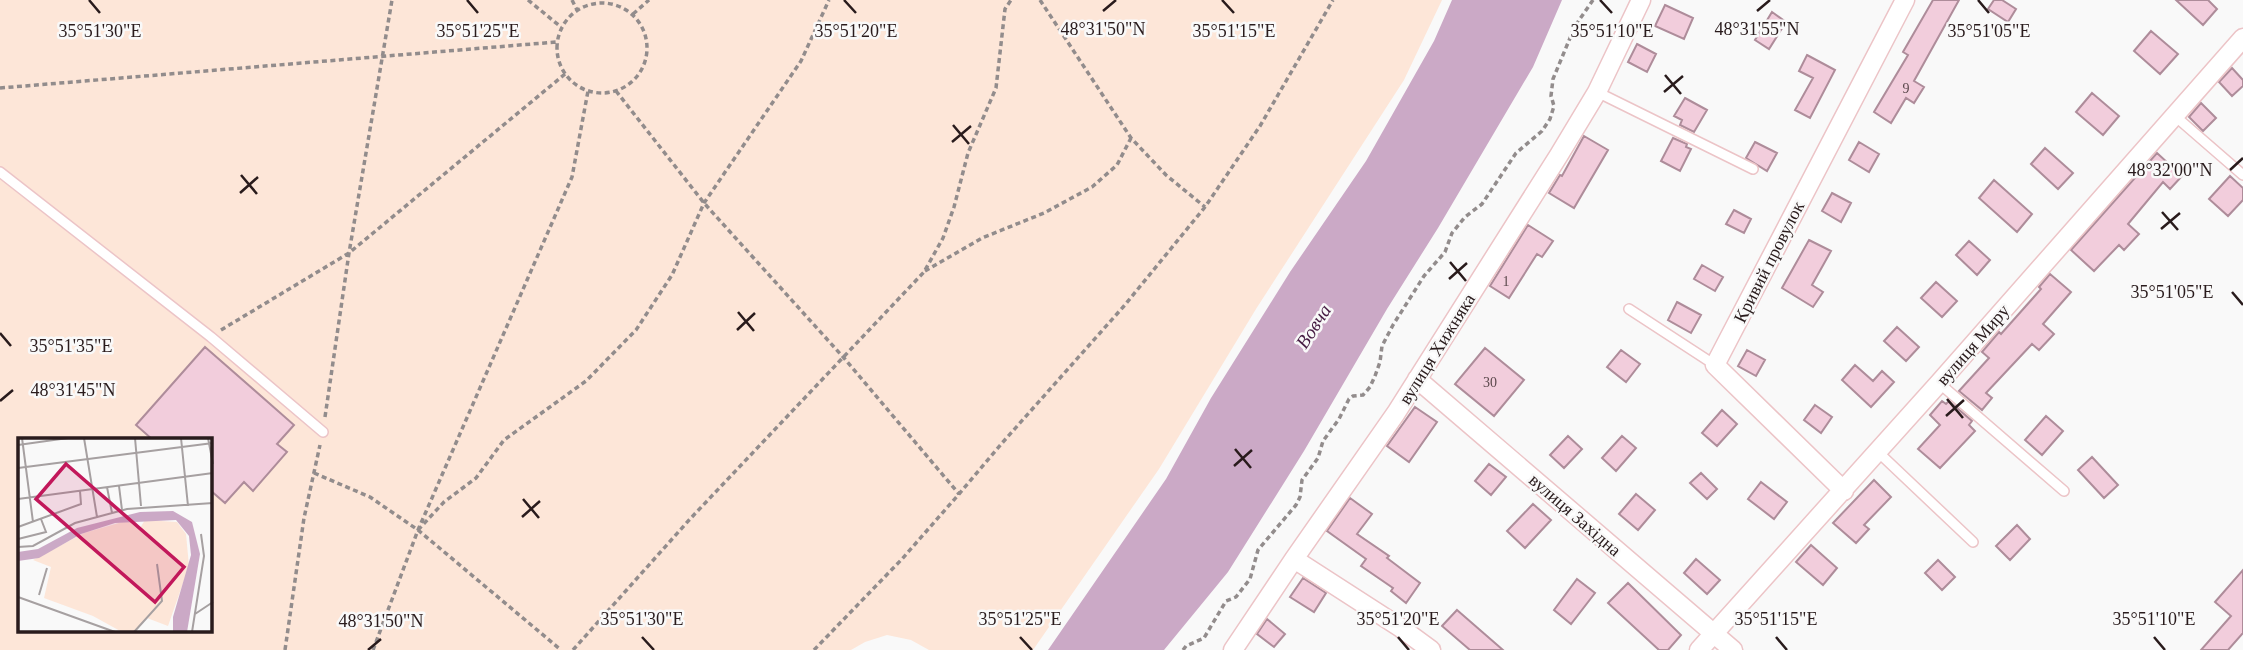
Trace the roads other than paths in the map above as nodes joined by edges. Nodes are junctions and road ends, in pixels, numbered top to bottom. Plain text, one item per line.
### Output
1 (1641, 0) edge
2 (1905, 0) edge
3 (2243, 38) edge
4 (1597, 92) junction
5 (2175, 116) junction
6 (1753, 169) dead end
7 (0, 172) edge
8 (2243, 175) edge
9 (1629, 309) dead end
10 (1715, 365) junction
11 (1417, 379) junction
12 (1940, 383) junction
13 (323, 432) road end
14 (1878, 452) junction
15 (1843, 491) junction
16 (2064, 491) dead end
17 (1973, 542) dead end
18 (1294, 559) junction
19 (1713, 634) junction
20 (1233, 650) edge
21 (1431, 650) edge
22 (1699, 650) edge
23 (1732, 650) edge

1 - 4 street, вулиця Хижняка
2 - 10 street, Кривий провулок
3 - 5 street, вулиця Миру
4 - 6 lane
4 - 11 street, вулиця Хижняка
5 - 8 lane
5 - 12 street, вулиця Миру
7 - 13 lane
9 - 10 lane
10 - 15 street
11 - 18 street, вулиця Хижняка
11 - 19 street, вулиця Західна
12 - 14 street, вулиця Миру
12 - 16 lane
14 - 15 street, вулиця Миру
14 - 17 lane
15 - 19 street, вулиця Миру
18 - 20 street, вулиця Хижняка
18 - 21 street
19 - 22 street, вулиця Миру
19 - 23 street, вулиця Західна

